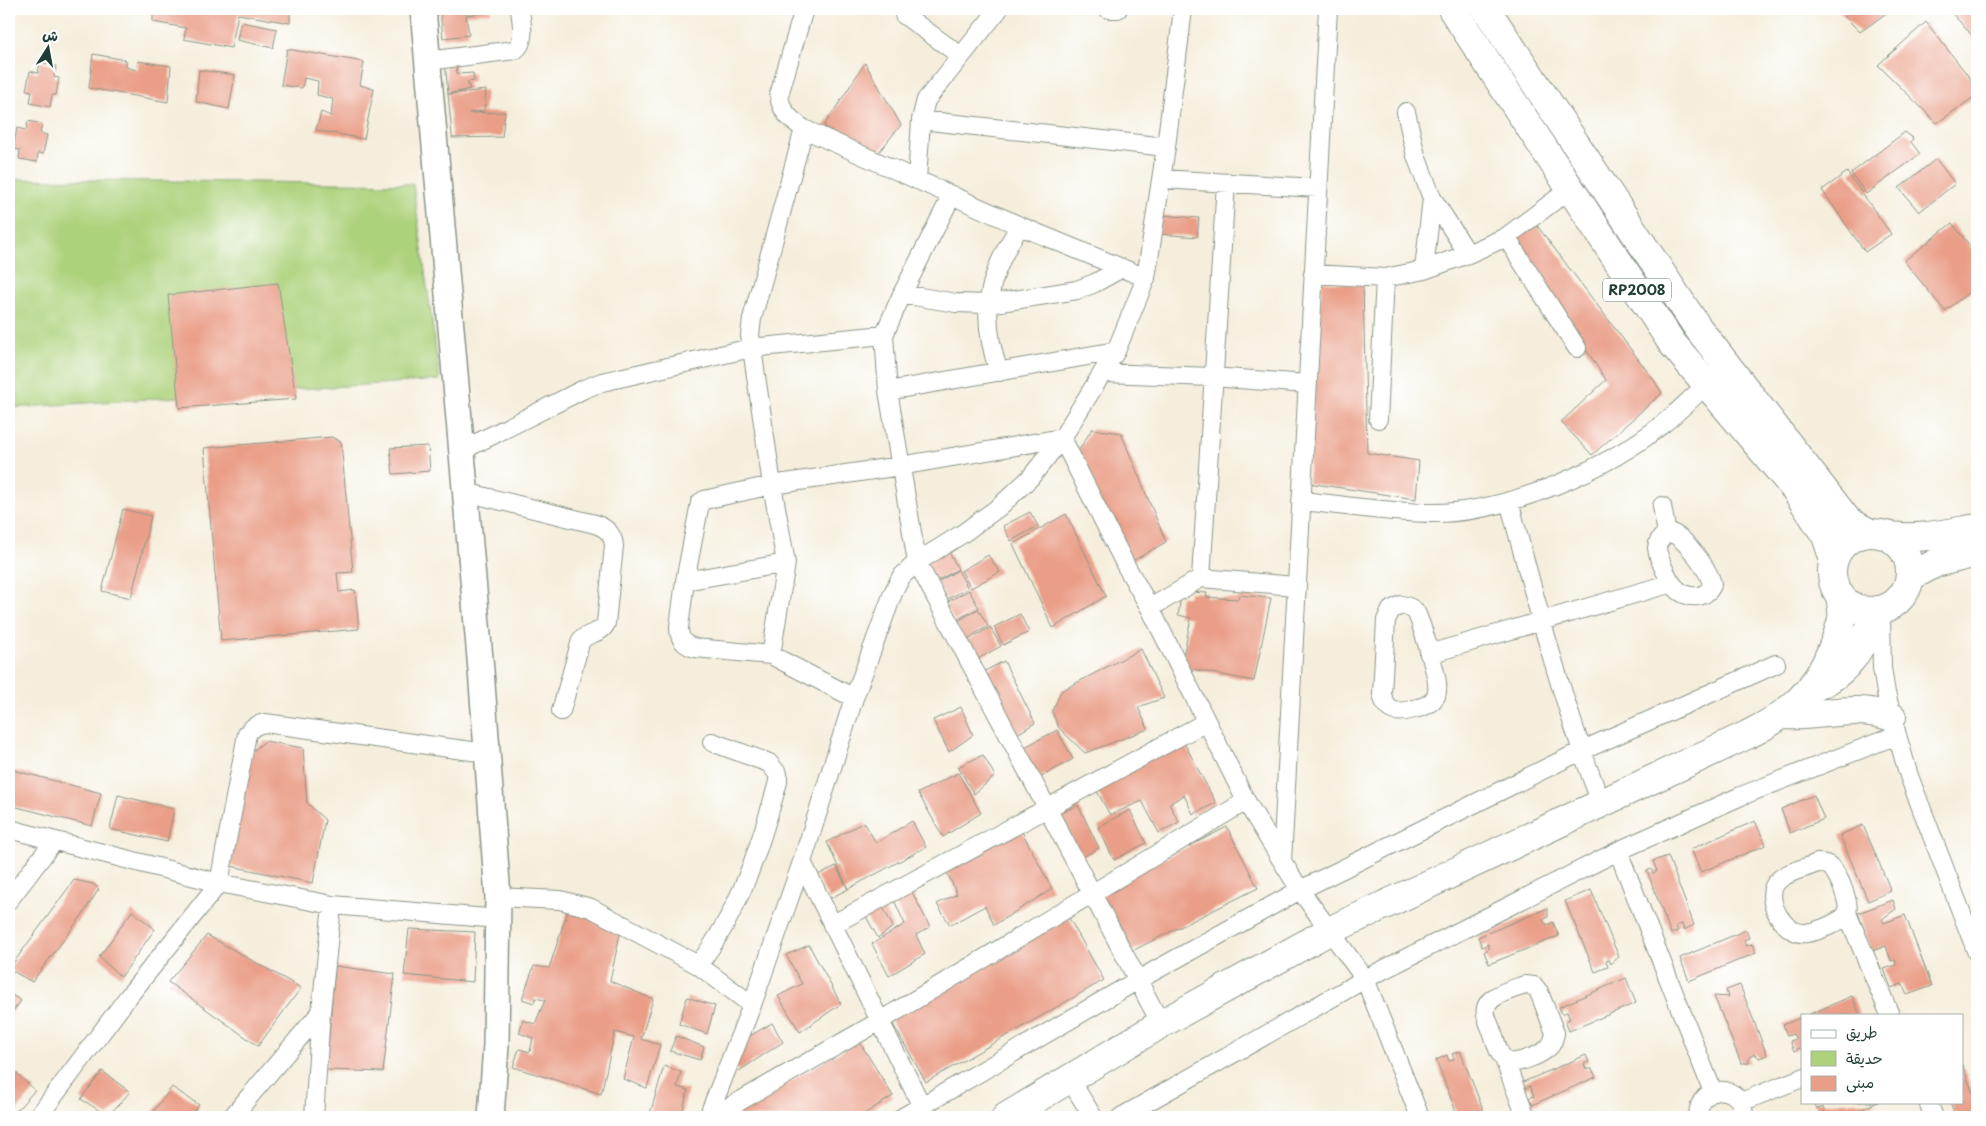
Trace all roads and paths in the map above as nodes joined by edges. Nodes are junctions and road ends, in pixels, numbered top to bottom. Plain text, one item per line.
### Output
1 (423, 9) edge
2 (520, 9) edge
3 (804, 9) edge
4 (999, 9) edge
5 (1108, 9) edge
6 (1118, 9) edge
7 (1183, 9) edge
8 (1328, 9) edge
9 (1452, 9) edge
10 (1486, 9) edge
11 (904, 15) dead end
12 (961, 56) junction
13 (428, 61) junction
14 (1406, 112) dead end
15 (920, 120) junction
16 (804, 129) junction
17 (1166, 147) junction
18 (1161, 179) junction
19 (917, 180) junction
20 (1226, 183) junction
21 (1318, 188) junction
22 (1570, 189) junction
23 (952, 195) junction
24 (1432, 198) junction
25 (1020, 226) junction
26 (1506, 237) junction
27 (1468, 254) junction
28 (1122, 268) junction
29 (1424, 270) junction
30 (1313, 274) junction
31 (1146, 278) junction
32 (1385, 278) junction
33 (902, 294) junction
34 (988, 304) junction
35 (884, 335) junction
36 (751, 348) junction
37 (1578, 348) dead end
38 (1116, 351) junction
39 (999, 372) junction
40 (1104, 374) junction
41 (1212, 377) junction
42 (1307, 384) junction
43 (1706, 385) junction
44 (888, 391) junction
45 (1378, 419) dead end
46 (1062, 438) junction
47 (461, 452) junction
48 (900, 466) junction
49 (772, 485) junction
50 (465, 492) junction
51 (1302, 501) junction
52 (1509, 501) junction
53 (1662, 506) dead end
54 (1977, 528) edge
55 (1667, 534) junction
56 (1876, 534) junction
57 (1977, 553) edge
58 (1834, 560) junction
59 (918, 562) junction
60 (786, 563) junction
61 (1910, 577) junction
62 (1201, 578) junction
63 (685, 581) junction
64 (1672, 583) junction
65 (1295, 586) junction
66 (1840, 595) junction
67 (1150, 608) junction
68 (1879, 610) junction
69 (1541, 623) junction
70 (1429, 654) junction
71 (771, 655) junction
72 (1776, 664) dead end
73 (1812, 689) junction
74 (854, 698) junction
75 (561, 711) dead end
76 (1782, 715) junction
77 (1206, 722) junction
78 (1894, 726) junction
79 (712, 742) dead end
80 (1581, 751) junction
81 (486, 753) junction
82 (1246, 801) junction
83 (1601, 803) junction
84 (1046, 808) junction
85 (9, 829) edge
86 (54, 841) junction
87 (1618, 851) junction
88 (1282, 861) junction
89 (802, 862) junction
90 (219, 883) junction
91 (1300, 890) junction
92 (1092, 893) junction
93 (9, 900) edge
94 (332, 904) junction
95 (498, 908) junction
96 (1847, 913) junction
97 (832, 925) junction
98 (1329, 931) junction
99 (1977, 953) edge
100 (698, 965) junction
101 (1365, 979) junction
102 (1138, 980) junction
103 (752, 1005) junction
104 (321, 1012) junction
105 (1890, 1014) edge
106 (880, 1021) junction
107 (1161, 1024) junction
108 (1504, 1060) junction
109 (1069, 1078) junction
110 (1801, 1079) edge
111 (1713, 1092) junction
112 (1929, 1104) edge
113 (1743, 1110) edge
114 (924, 1111) edge
115 (38, 1117) edge
116 (232, 1117) edge
117 (314, 1117) edge
118 (491, 1117) edge
119 (708, 1117) edge
120 (712, 1117) edge
121 (903, 1117) edge
122 (1006, 1117) edge
123 (1093, 1117) edge
124 (1122, 1117) edge
125 (1420, 1117) edge
126 (1526, 1117) edge
127 (1698, 1117) edge
128 (1934, 1117) edge

1 - 13 street
2 - 13 street
3 - 16 street
4 - 12 street
5 - 6 street
7 - 17 street
8 - 21 street
9 - 22 main road, RP2008
10 - 56 main road, RP2008
11 - 12 street
12 - 15 street
13 - 47 street
14 - 24 street
15 - 17 street
15 - 19 street
16 - 19 street
16 - 36 street
17 - 18 street
18 - 20 street
18 - 31 street
19 - 23 street
20 - 21 street
20 - 41 street
21 - 30 street
22 - 26 street
22 - 43 main road, RP2008
23 - 25 street
23 - 33 street
24 - 27 street
24 - 29 street
25 - 28 street
25 - 34 street
26 - 27 street
26 - 37 street
27 - 29 street
28 - 31 street
28 - 34 street
29 - 32 street
30 - 32 street
30 - 42 street
31 - 38 street
32 - 45 street
33 - 34 street
33 - 35 street
34 - 39 street
35 - 36 street
35 - 44 street
36 - 47 street
36 - 49 street
38 - 39 street
38 - 40 street
39 - 44 street
40 - 41 street
40 - 46 street
41 - 42 street
41 - 62 street
42 - 51 street
43 - 52 street
43 - 58 main road, RP2008
44 - 48 street
46 - 48 street
46 - 59 street
46 - 67 street
47 - 50 street
48 - 49 street
48 - 59 street
49 - 60 street
49 - 63 street
50 - 75 street
50 - 81 street
51 - 52 street
51 - 65 street
52 - 69 street
53 - 55 street
54 - 56 main road, RP2008
55 - 64 street
55 - 64 street
56 - 58 main road, RP2008
56 - 61 main road, RP2008
57 - 61 main road
58 - 66 main road, RP2008
59 - 74 street
59 - 84 street
60 - 63 street
60 - 71 street
61 - 68 main road
62 - 65 street
62 - 67 street
63 - 71 street
64 - 69 street
65 - 88 street
66 - 68 main road
66 - 73 main road
67 - 77 street
68 - 73 main road
68 - 78 street
69 - 70 street
69 - 80 street
70 - 70 street
71 - 74 street
72 - 80 street
73 - 76 main road
74 - 89 street
76 - 78 main road
76 - 83 main road
77 - 82 street
77 - 84 street
78 - 87 street
78 - 99 street
79 - 100 street
80 - 83 street
80 - 91 street
81 - 90 street
81 - 95 street
82 - 88 street
82 - 92 street
83 - 98 main road
84 - 92 street
84 - 97 street
85 - 86 street
86 - 90 street
86 - 93 street
87 - 101 street
87 - 111 street
88 - 91 street
89 - 97 street
89 - 103 street
90 - 94 street
90 - 115 street
91 - 98 street
91 - 102 street
92 - 102 street
92 - 106 street
94 - 95 street
94 - 104 street
95 - 100 street
95 - 118 street
96 - 96 street
96 - 105 street
97 - 106 street
98 - 101 street
98 - 107 main road
100 - 103 street
101 - 124 street
101 - 125 street
102 - 107 street
102 - 114 street
103 - 119 street
104 - 116 street
104 - 117 street
106 - 114 street
106 - 120 street
107 - 109 main road
108 - 108 street
108 - 126 street
109 - 122 main road
109 - 123 street
110 - 113 street
111 - 113 street
111 - 127 street
112 - 128 street
114 - 121 street

